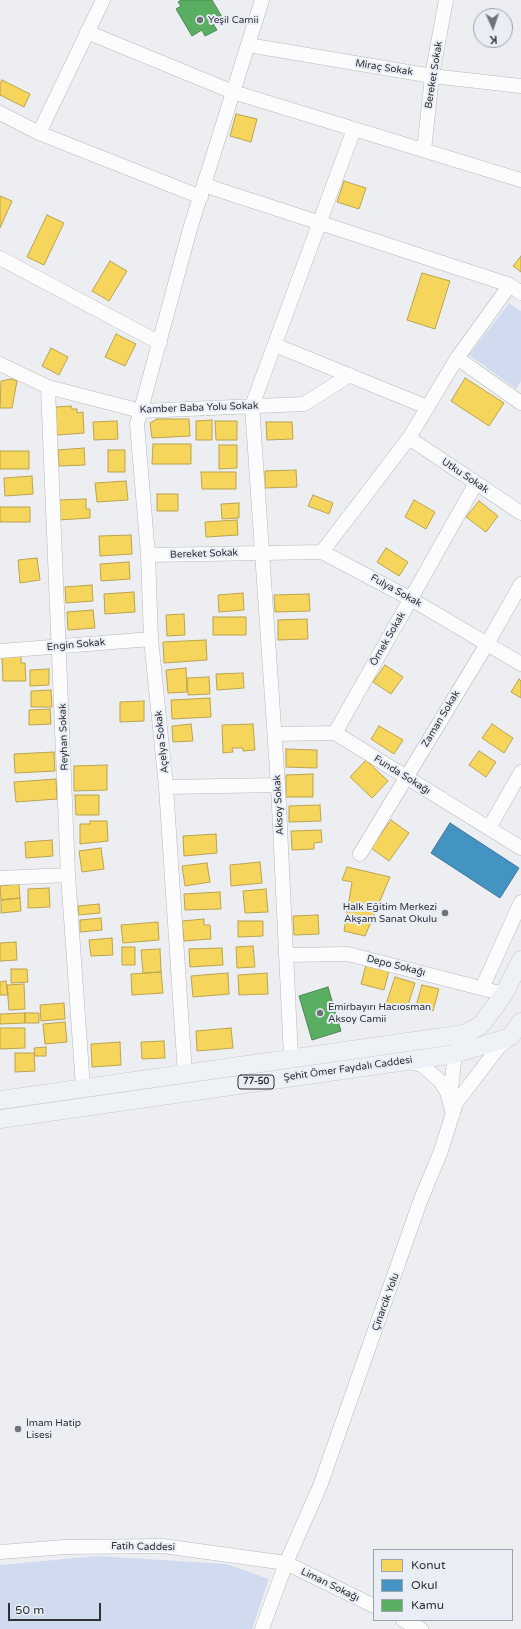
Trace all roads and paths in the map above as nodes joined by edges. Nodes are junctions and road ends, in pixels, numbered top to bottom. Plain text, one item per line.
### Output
1 (103, 0) edge
2 (262, 0) edge
3 (446, 0) edge
4 (87, 32) junction
5 (248, 45) junction
6 (432, 76) junction
7 (521, 86) edge
8 (233, 92) junction
9 (0, 113) edge
10 (354, 129) junction
11 (39, 133) junction
12 (424, 150) junction
13 (521, 180) edge
14 (202, 191) junction
15 (320, 222) junction
16 (0, 258) edge
17 (510, 284) junction
18 (521, 293) edge
19 (160, 342) junction
20 (275, 345) junction
21 (457, 358) junction
22 (0, 364) edge
23 (350, 375) junction
24 (48, 387) junction
25 (521, 402) edge
26 (252, 406) junction
27 (427, 407) junction
28 (141, 411) junction
29 (409, 438) junction
30 (476, 483) junction
31 (521, 513) edge
32 (261, 552) junction
33 (322, 552) junction
34 (148, 555) junction
35 (521, 584) edge
36 (411, 599) junction
37 (151, 639) junction
38 (487, 644) junction
39 (60, 646) junction
40 (0, 651) edge
41 (521, 664) edge
42 (335, 733) junction
43 (275, 734) junction
44 (521, 772) edge
45 (406, 777) junction
46 (278, 784) junction
47 (166, 786) junction
48 (489, 828) junction
49 (521, 848) edge
50 (360, 854) dead end
51 (68, 875) junction
52 (0, 878) edge
53 (521, 902) edge
54 (286, 955) junction
55 (521, 960) edge
56 (482, 988) junction
57 (504, 994) junction
58 (521, 1022) edge
59 (464, 1034) junction
60 (504, 1042) junction
61 (455, 1054) junction
62 (291, 1058) junction
63 (405, 1061) junction
64 (185, 1074) junction
65 (83, 1087) junction
66 (0, 1100) edge
67 (453, 1114) junction
68 (0, 1119) edge
69 (0, 1552) edge
70 (286, 1563) junction
71 (373, 1606) edge
72 (405, 1621) edge
73 (262, 1629) edge
74 (421, 1629) edge

1 - 4 street
2 - 5 street, Açelya Sokak
3 - 6 street, Bereket Sokak
4 - 8 street
4 - 11 street
5 - 6 street, Miraç Sokak
5 - 8 street, Açelya Sokak
6 - 7 street, Miraç Sokak
6 - 12 street, Bereket Sokak
8 - 10 street
8 - 14 street, Açelya Sokak
9 - 11 street
10 - 12 street
10 - 15 street
11 - 14 street
12 - 13 street
14 - 15 street
14 - 19 street, Açelya Sokak
15 - 17 street
15 - 20 street
16 - 19 street
17 - 18 street
17 - 21 street
19 - 28 street, Açelya Sokak
20 - 23 street
20 - 26 street
21 - 25 street
21 - 27 street
22 - 24 street, Kamber Baba Yolu Sokak
23 - 26 street, Kamber Baba Yolu Sokak
23 - 27 street
24 - 28 street, Kamber Baba Yolu Sokak
24 - 39 street, Reyhan Sokak
26 - 28 street, Kamber Baba Yolu Sokak
26 - 32 street, Aksoy Sokak
27 - 29 street
28 - 34 street, Açelya Sokak
29 - 30 street, Utku Sokak
29 - 33 street
30 - 31 street, Utku Sokak
30 - 36 street, Örnek Sokak
32 - 33 street, Fulya Sokak
32 - 34 street, Bereket Sokak
32 - 43 street, Aksoy Sokak
33 - 36 street, Fulya Sokak
34 - 37 street, Açelya Sokak
35 - 38 street, Zaman Sokak
36 - 38 street, Fulya Sokak
36 - 42 street, Örnek Sokak
37 - 39 street, Engin Sokak
37 - 47 street, Açelya Sokak
38 - 41 street, Fulya Sokak
38 - 45 street, Zaman Sokak
39 - 40 street, Engin Sokak
39 - 51 street, Reyhan Sokak
42 - 43 street
42 - 45 street, Funda Sokağı
43 - 46 street, Aksoy Sokak
44 - 48 street
45 - 48 street, Funda Sokağı
45 - 50 street, Zaman Sokak
46 - 47 street
46 - 54 street, Aksoy Sokak
47 - 64 street, Açelya Sokak
48 - 49 street, Funda Sokağı
51 - 52 street
51 - 65 street, Reyhan Sokak
53 - 56 street
54 - 56 street, Depo Sokağı
54 - 62 street, Aksoy Sokak
55 - 57 main road, 77-50
56 - 57 street, Depo Sokağı
57 - 59 main road, Şehit Ömer Faydalı Caddesi / 77-50
58 - 60 main road
59 - 61 street
59 - 62 main road, Şehit Ömer Faydalı Caddesi / 77-50
60 - 61 main road, Şehit Ömer Faydalı Caddesi / 77-50
60 - 67 street, Çinarcik Yolu
61 - 63 main road, Şehit Ömer Faydalı Caddesi / 77-50
61 - 67 street
62 - 64 main road, Şehit Ömer Faydalı Caddesi / 77-50
63 - 67 street
63 - 68 main road, Şehit Ömer Faydalı Caddesi / 77-50
64 - 65 main road, Şehit Ömer Faydalı Caddesi / 77-50
65 - 66 main road, Şehit Ömer Faydalı Caddesi / 77-50
67 - 70 street, Çinarcik Yolu
69 - 70 street, Fatih Caddesi
70 - 71 street, Liman Sokağı
70 - 73 street, Çinarcik Yolu
72 - 74 street

